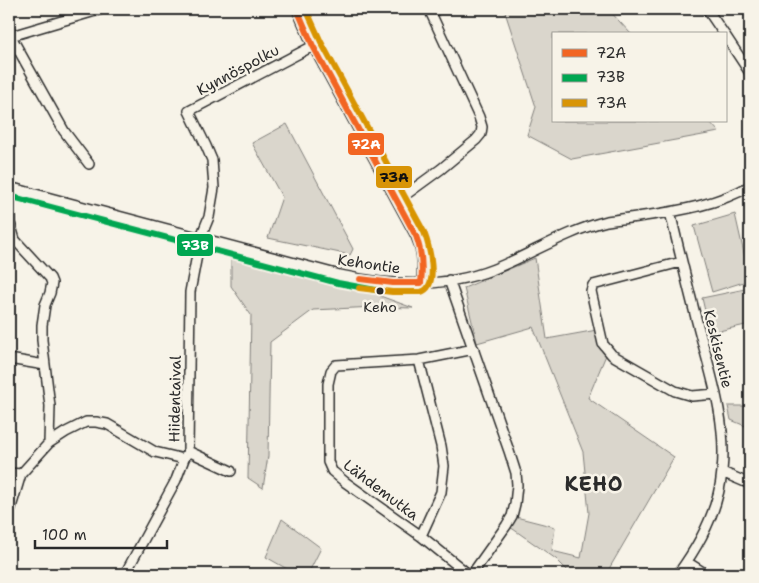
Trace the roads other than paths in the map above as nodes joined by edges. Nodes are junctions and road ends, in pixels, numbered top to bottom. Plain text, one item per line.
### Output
1 (102, 9) edge
2 (297, 9) edge
3 (429, 9) edge
4 (707, 9) edge
5 (723, 32) edge
6 (9, 35) edge
7 (726, 37) edge
8 (313, 46) junction
9 (750, 73) edge
10 (89, 164) dead end
11 (750, 186) edge
12 (9, 187) edge
13 (9, 193) edge
14 (397, 200) junction
15 (670, 212) junction
16 (200, 238) junction
17 (681, 262) junction
18 (450, 280) junction
19 (421, 283) junction
20 (474, 349) junction
21 (9, 359) edge
22 (419, 360) junction
23 (45, 366) junction
24 (716, 394) junction
25 (49, 443) junction
26 (186, 455) junction
27 (231, 471) dead end
28 (722, 472) junction
29 (9, 473) edge
30 (21, 474) junction
31 (750, 484) edge
32 (9, 514) edge
33 (421, 536) junction
34 (687, 562) junction
35 (125, 574) edge
36 (468, 574) edge
37 (472, 574) edge
38 (678, 574) edge
39 (706, 574) edge

1 - 6 street
2 - 8 street
3 - 14 street
4 - 5 street
6 - 10 street
7 - 9 street
8 - 14 street
8 - 16 street, Kynnöspolku
11 - 15 street, Kehontie
12 - 16 street, Kehontie
13 - 23 street
14 - 19 street
15 - 17 street, Keskisentie
15 - 18 street, Kehontie
16 - 19 street, Kehontie
16 - 26 street, Hiidentaival
17 - 24 street, Keskisentie
17 - 24 street
18 - 19 street, Kehontie
18 - 20 street
20 - 22 street, Lähdemutka
20 - 37 street
21 - 23 street
22 - 33 street
22 - 33 street, Lähdemutka
23 - 25 street
24 - 28 street, Keskisentie
25 - 26 street
25 - 30 street
26 - 27 street
26 - 35 street, Hiidentaival
28 - 31 street
28 - 34 street, Keskisentie
29 - 30 street
30 - 32 street
33 - 36 street, Lähdemutka
34 - 38 street, Keskisentie
34 - 39 street

